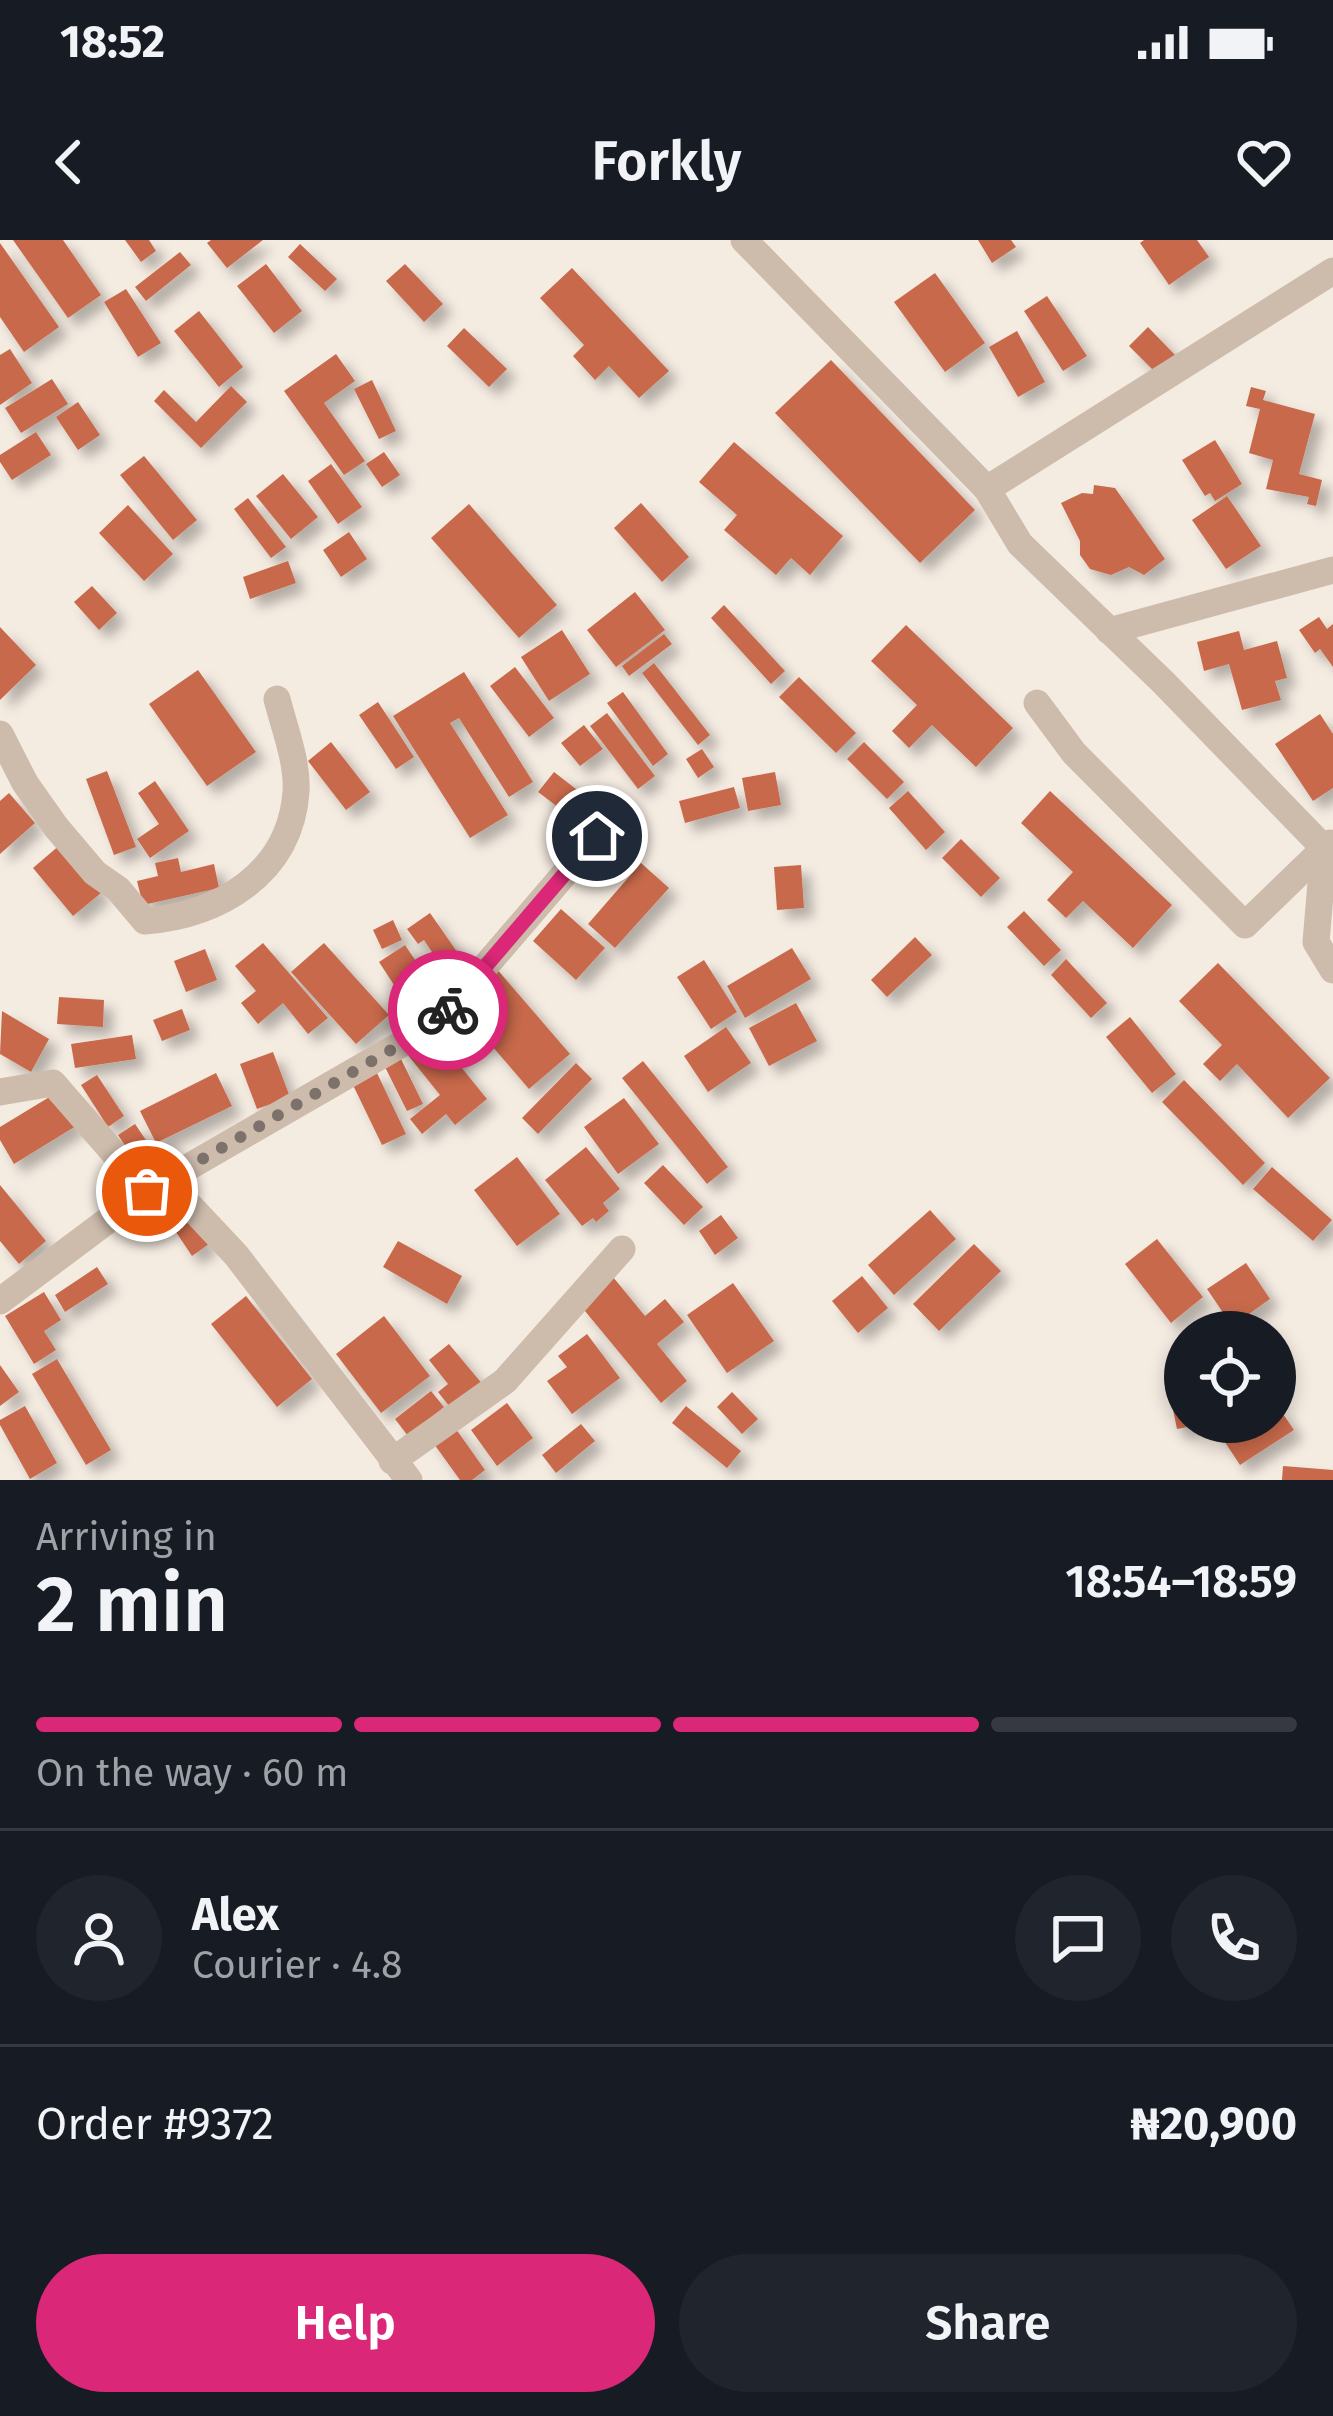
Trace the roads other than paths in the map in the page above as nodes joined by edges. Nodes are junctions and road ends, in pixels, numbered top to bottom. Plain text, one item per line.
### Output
1 (743, 240) edge
2 (1333, 271) edge
3 (988, 489) junction
4 (1333, 570) edge
5 (1109, 631) junction
6 (277, 699) dead end
7 (1037, 703) dead end
8 (0, 734) edge
9 (597, 836) dead end
10 (1328, 844) edge
11 (1333, 970) edge
12 (0, 1092) edge
13 (147, 1191) junction
14 (622, 1249) dead end
15 (0, 1301) edge
16 (400, 1470) edge

1 - 3 street
2 - 3 street
3 - 5 street
4 - 5 street
5 - 10 street
6 - 8 street
7 - 10 street
9 - 13 street
10 - 11 street
12 - 13 street
13 - 15 street
13 - 16 street
14 - 16 street

